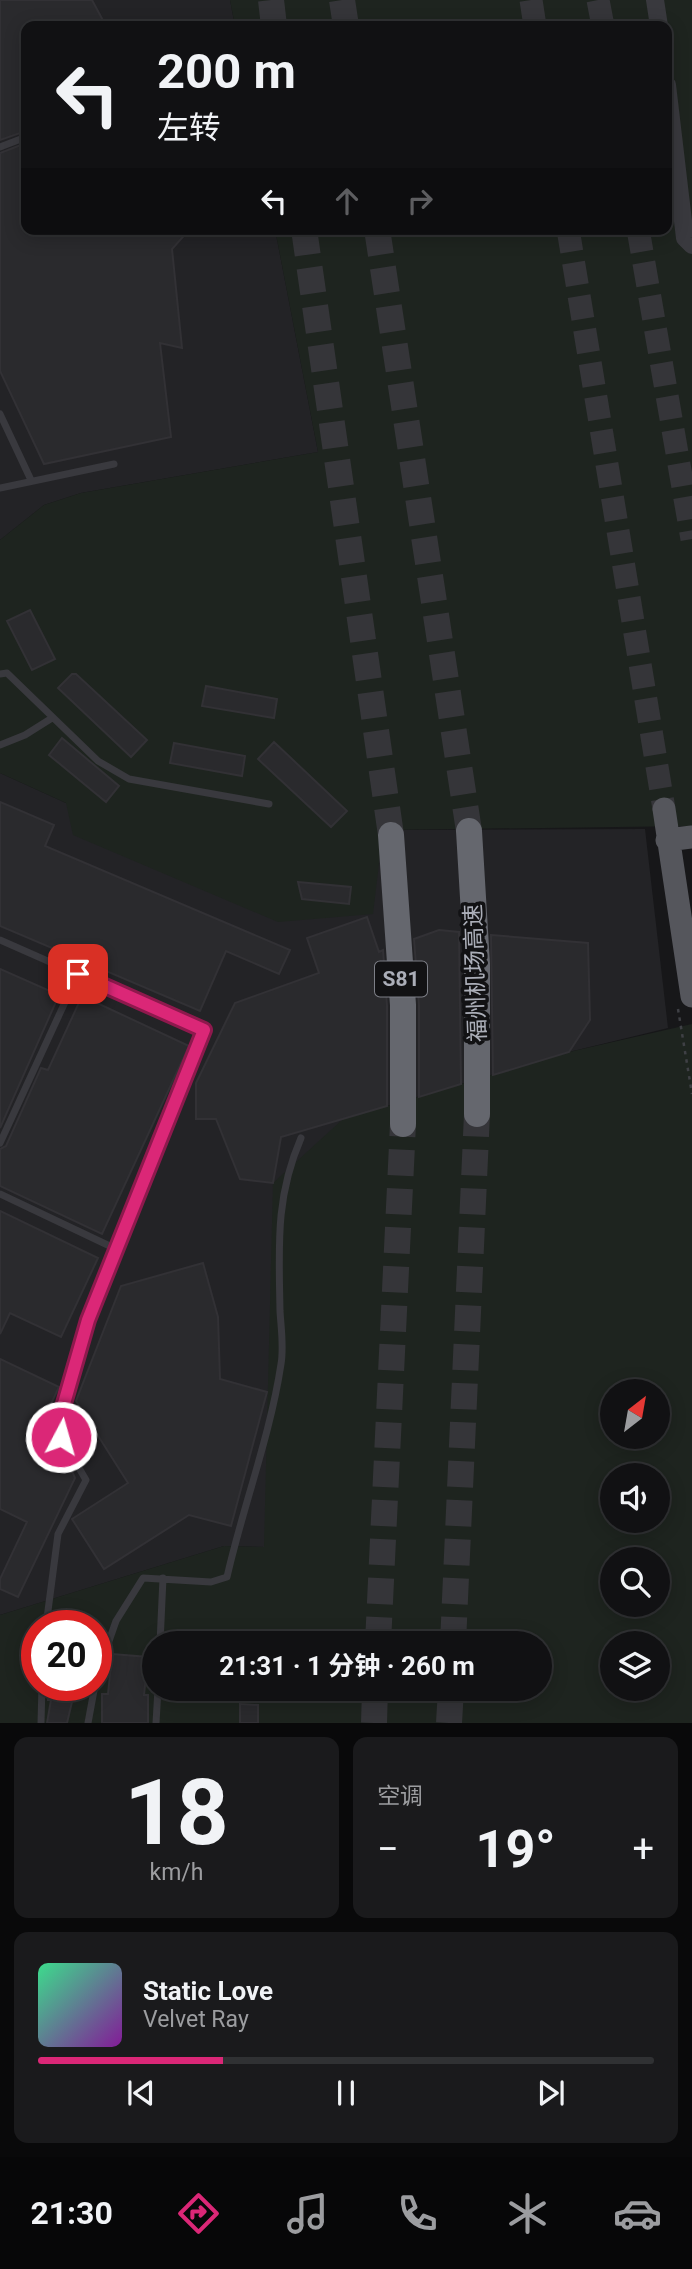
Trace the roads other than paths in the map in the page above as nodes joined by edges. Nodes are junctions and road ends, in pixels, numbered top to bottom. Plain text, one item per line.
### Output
1 (655, 0) edge
2 (658, 21) edge
3 (672, 128) edge
4 (21, 139) edge
5 (0, 147) edge
6 (692, 245) edge
7 (0, 414) edge
8 (114, 464) dead end
9 (31, 480) junction
10 (0, 488) edge
11 (0, 674) edge
12 (52, 719) junction
13 (0, 745) edge
14 (269, 804) dead end
15 (663, 809) tunnel mouth
16 (469, 831) tunnel mouth
17 (391, 835) tunnel mouth
18 (692, 837) edge
19 (667, 840) junction
20 (0, 940) edge
21 (78, 974) junction
22 (692, 996) edge
23 (477, 1114) tunnel mouth
24 (403, 1124) tunnel mouth
25 (301, 1138) dead end
26 (0, 1143) edge
27 (0, 1195) edge
28 (116, 1249) junction
29 (163, 1578) junction
30 (48, 1610) edge
31 (161, 1631) edge
32 (112, 1632) edge
33 (42, 1701) edge
34 (92, 1701) edge
35 (157, 1701) edge
36 (41, 1723) edge
37 (88, 1723) edge
38 (156, 1723) edge

1 - 2 street
3 - 6 street
4 - 5 lane
7 - 9 lane
8 - 9 lane
9 - 10 lane
11 - 12 lane
12 - 13 lane
12 - 14 lane
15 - 19 main road
16 - 23 highway, 福州机场高速
17 - 24 highway, S81
18 - 19 main road
19 - 22 main road
20 - 21 lane
21 - 26 lane
21 - 28 lane
25 - 29 lane
27 - 28 lane
28 - 30 lane
29 - 31 lane
29 - 32 lane
33 - 36 lane
34 - 37 lane
35 - 38 lane

